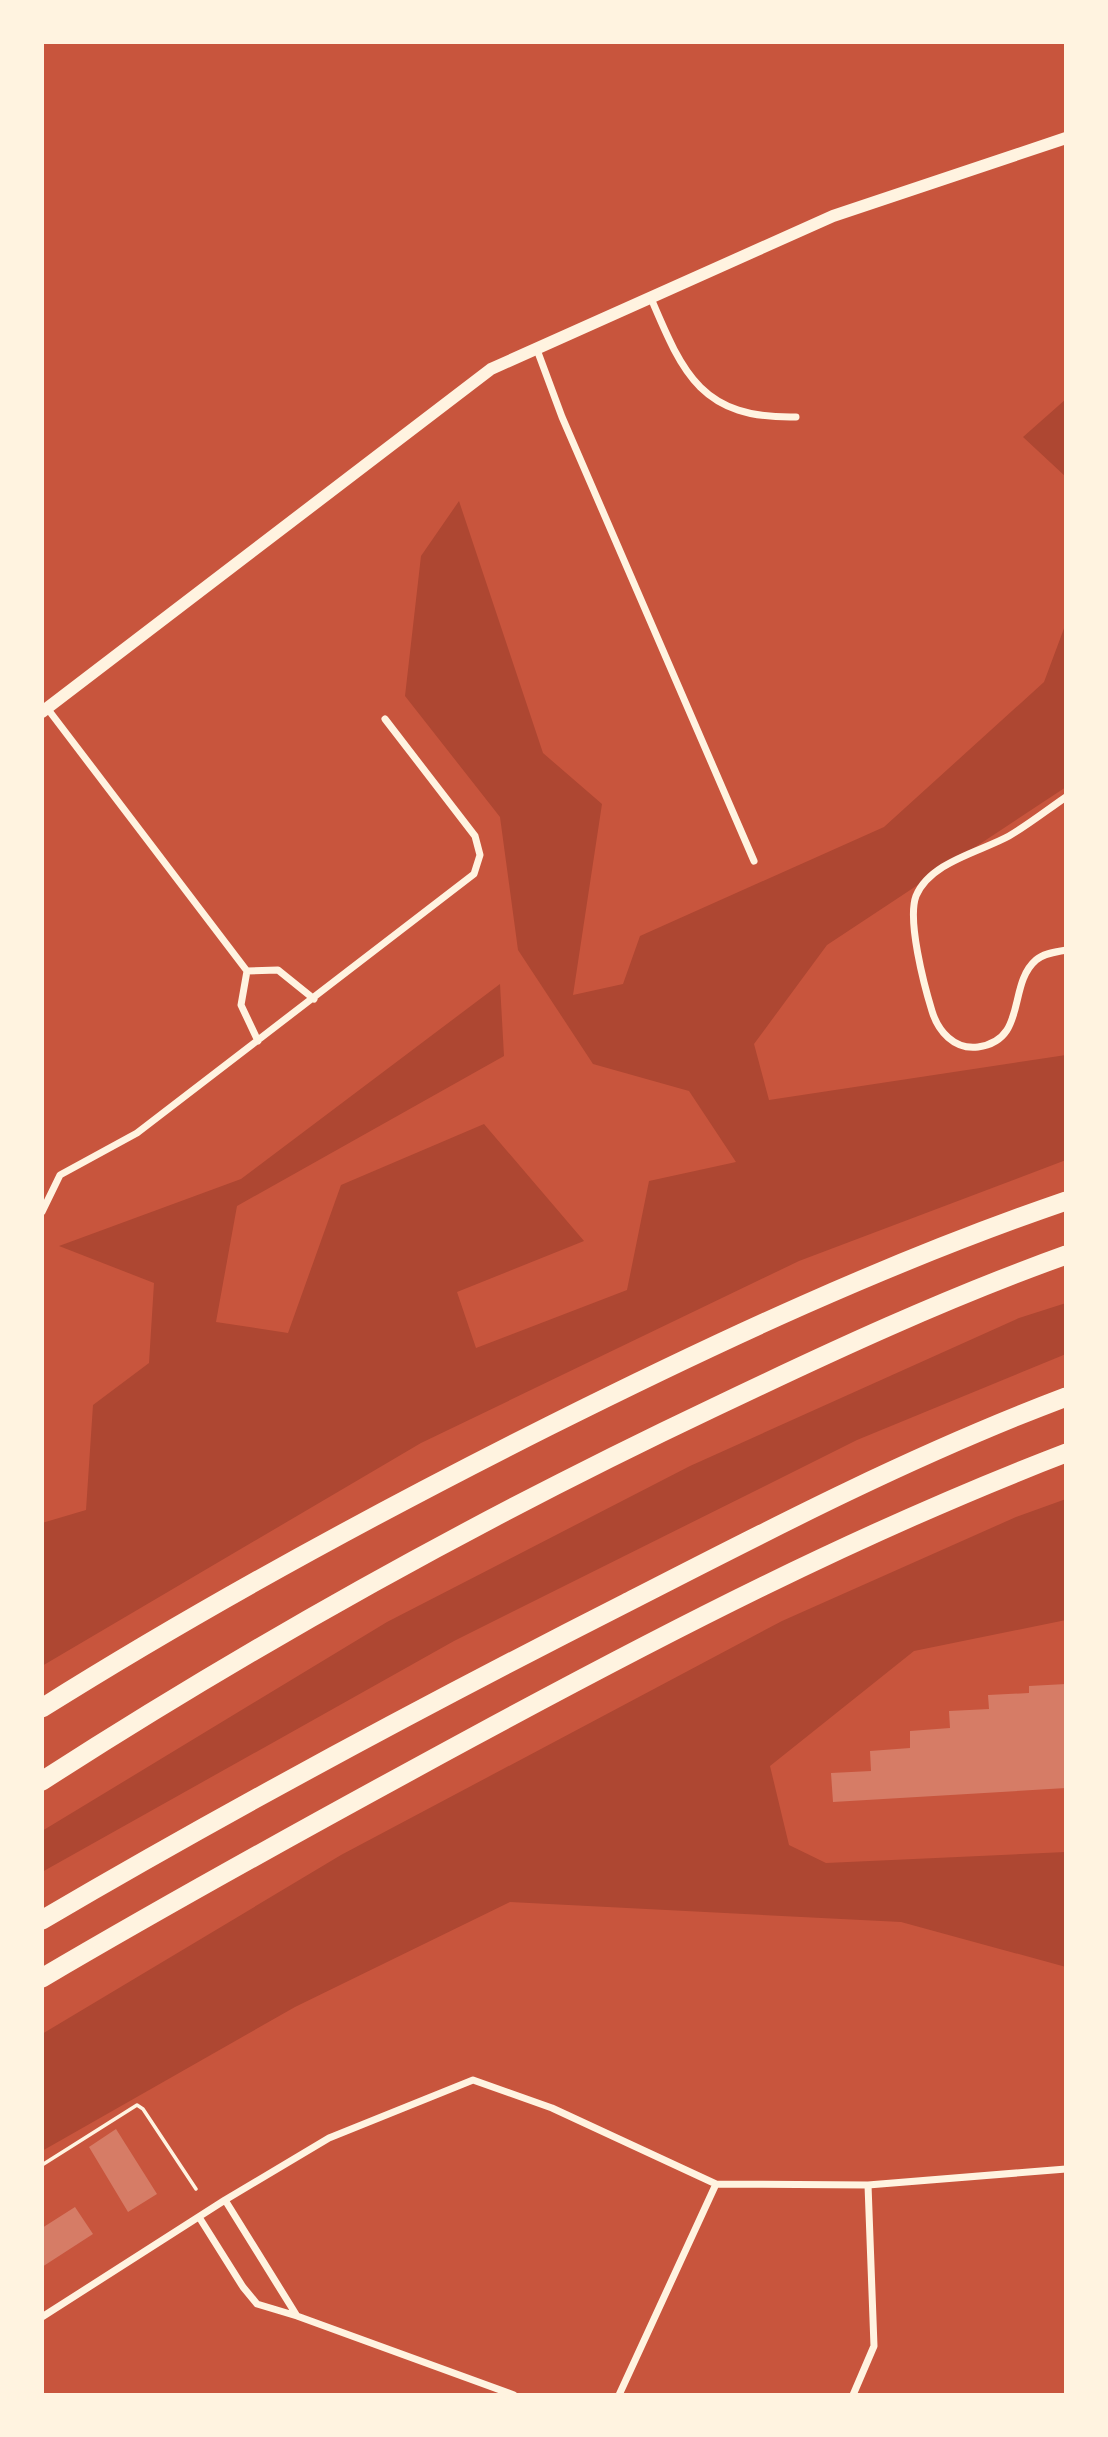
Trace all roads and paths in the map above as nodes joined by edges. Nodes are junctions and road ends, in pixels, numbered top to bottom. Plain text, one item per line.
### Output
1 (230, 42) edge
2 (273, 42) edge
3 (1066, 138) edge
4 (650, 296) junction
5 (536, 347) junction
6 (796, 417) dead end
7 (45, 710) edge
8 (385, 719) dead end
9 (1066, 797) edge
10 (754, 861) dead end
11 (1066, 950) edge
12 (247, 971) junction
13 (314, 999) junction
14 (258, 1041) junction
15 (1066, 1201) edge
16 (42, 1212) edge
17 (1066, 1255) edge
18 (1066, 1397) edge
19 (1066, 1453) edge
20 (42, 1708) edge
21 (42, 1781) edge
22 (42, 1920) edge
23 (42, 1978) edge
24 (42, 2165) edge
25 (1066, 2169) edge
26 (716, 2185) junction
27 (868, 2185) junction
28 (196, 2189) dead end
29 (225, 2200) junction
30 (199, 2217) junction
31 (297, 2316) junction
32 (42, 2317) edge
33 (514, 2395) edge
34 (619, 2395) edge
35 (853, 2395) edge

1 - 2 path
3 - 4 street
4 - 5 street
4 - 6 street
5 - 7 street
5 - 10 street
7 - 12 street
8 - 13 street
9 - 11 street
12 - 13 street
12 - 14 street
13 - 14 street
14 - 16 street
15 - 20 highway
17 - 21 highway
18 - 22 highway
19 - 23 highway
24 - 28 path
25 - 27 street
26 - 27 street
26 - 29 street
26 - 34 street
27 - 35 street
29 - 30 street
29 - 31 street
30 - 31 street
30 - 32 street
31 - 33 street

